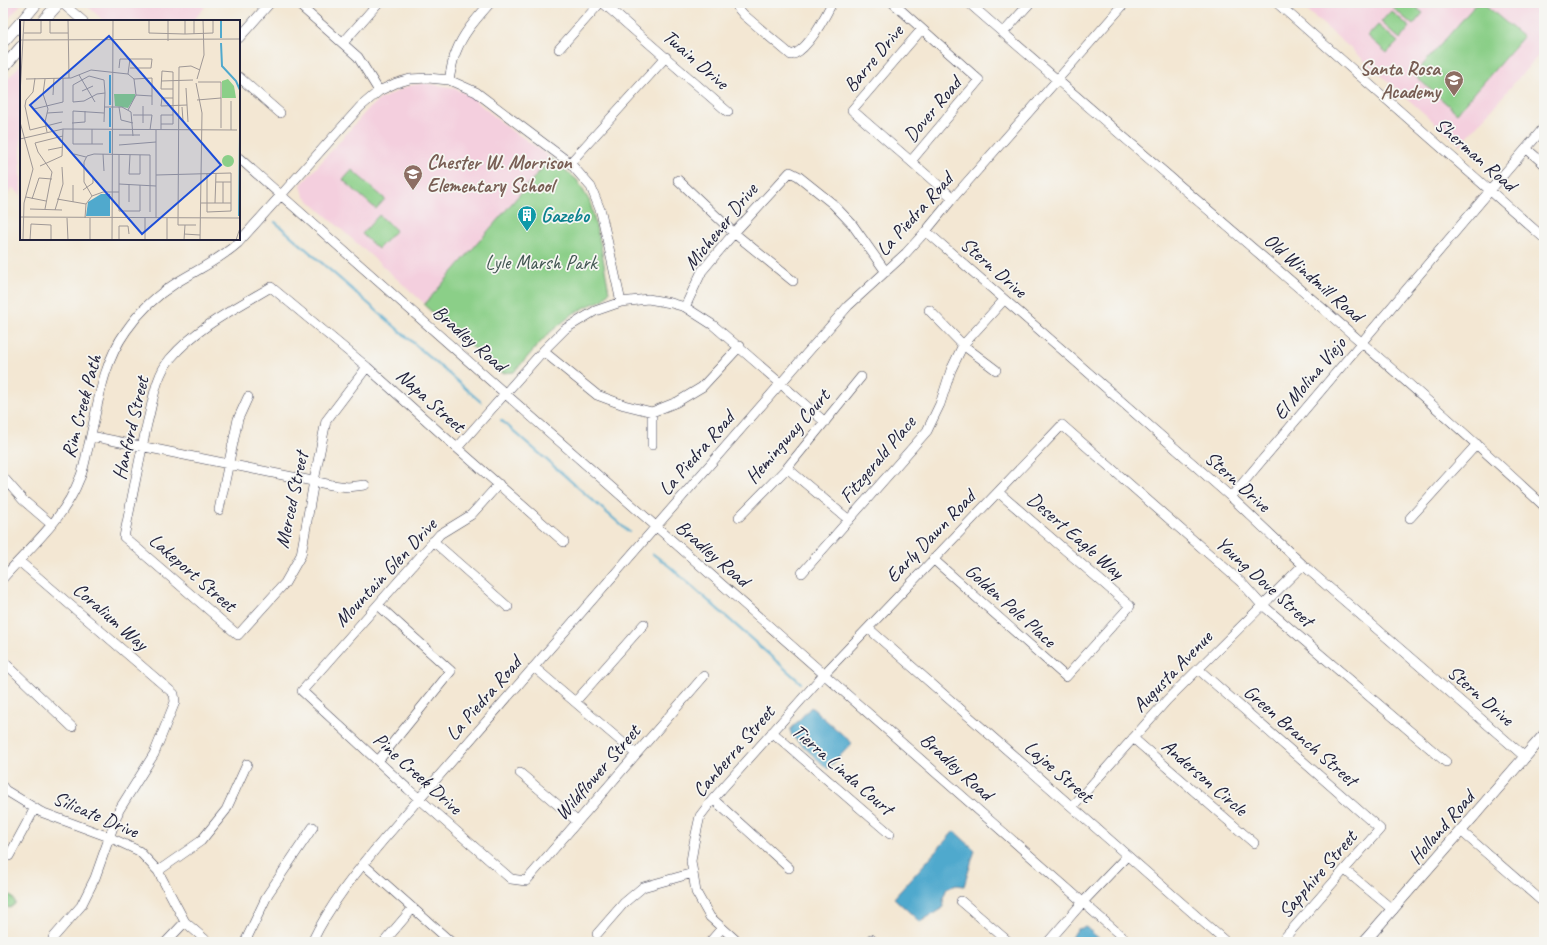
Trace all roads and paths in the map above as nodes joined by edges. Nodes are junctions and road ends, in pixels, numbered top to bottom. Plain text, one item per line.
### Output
1 (37, 3) edge
2 (59, 3) edge
3 (62, 3) edge
4 (270, 3) edge
5 (297, 3) edge
6 (378, 3) edge
7 (490, 3) edge
8 (600, 3) edge
9 (604, 3) edge
10 (832, 3) edge
11 (892, 3) edge
12 (968, 3) edge
13 (1030, 3) edge
14 (1125, 3) edge
15 (1277, 3) edge
16 (739, 5) edge
17 (22, 20) edge
18 (44, 20) edge
19 (82, 20) edge
20 (20, 22) edge
21 (922, 29) junction
22 (1003, 33) junction
23 (240, 37) edge
24 (3, 42) edge
25 (343, 43) junction
26 (20, 48) edge
27 (559, 49) dead end
28 (666, 57) junction
29 (3, 68) edge
30 (240, 78) edge
31 (449, 80) junction
32 (1056, 80) junction
33 (379, 91) junction
34 (728, 112) dead end
35 (280, 113) dead end
36 (1544, 127) edge
37 (1527, 149) junction
38 (240, 159) edge
39 (911, 161) junction
40 (570, 163) junction
41 (1544, 164) edge
42 (678, 180) dead end
43 (1490, 190) junction
44 (281, 196) junction
45 (953, 198) junction
46 (926, 231) junction
47 (734, 233) junction
48 (1544, 238) edge
49 (886, 272) junction
50 (793, 281) dead end
51 (271, 287) joint
52 (1004, 300) junction
53 (621, 302) junction
54 (685, 307) junction
55 (929, 310) dead end
56 (1362, 343) junction
57 (963, 345) junction
58 (740, 346) junction
59 (543, 351) junction
60 (367, 367) junction
61 (996, 370) dead end
62 (861, 377) dead end
63 (781, 384) junction
64 (505, 393) junction
65 (248, 397) dead end
66 (652, 412) junction
67 (825, 422) junction
68 (1062, 425) joint
69 (91, 436) junction
70 (1477, 444) junction
71 (652, 445) dead end
72 (142, 446) junction
73 (457, 448) junction
74 (230, 463) junction
75 (787, 468) junction
76 (3, 478) edge
77 (314, 481) junction
78 (499, 484) junction
79 (365, 485) dead end
80 (998, 492) junction
81 (1231, 497) junction
82 (1544, 506) edge
83 (219, 510) dead end
84 (739, 517) dead end
85 (1410, 518) dead end
86 (849, 520) junction
87 (51, 524) junction
88 (656, 527) junction
89 (124, 537) joint
90 (433, 541) junction
91 (564, 542) dead end
92 (933, 559) junction
93 (19, 561) junction
94 (1303, 565) junction
95 (802, 573) dead end
96 (3, 578) edge
97 (378, 605) junction
98 (1262, 605) junction
99 (508, 606) dead end
100 (644, 624) dead end
101 (868, 628) junction
102 (238, 635) joint
103 (3, 661) edge
104 (534, 667) junction
105 (1198, 669) junction
106 (825, 673) junction
107 (704, 676) dead end
108 (1066, 677) joint
109 (302, 691) joint
110 (575, 702) junction
111 (72, 727) dead end
112 (772, 732) junction
113 (1544, 735) edge
114 (1133, 738) junction
115 (636, 754) junction
116 (1525, 757) junction
117 (378, 761) junction
118 (1446, 762) dead end
119 (247, 764) dead end
120 (520, 773) dead end
121 (3, 787) edge
122 (419, 799) junction
123 (713, 799) junction
124 (1072, 807) junction
125 (35, 808) junction
126 (578, 821) junction
127 (314, 827) dead end
128 (1380, 828) joint
129 (1461, 831) junction
130 (890, 834) dead end
131 (110, 837) junction
132 (1254, 843) dead end
133 (9, 856) dead end
134 (1127, 856) junction
135 (363, 864) junction
136 (789, 868) dead end
137 (1345, 870) junction
138 (158, 871) junction
139 (693, 873) junction
140 (511, 879) joint
141 (961, 901) dead end
142 (1083, 902) junction
143 (1544, 903) edge
144 (413, 908) junction
145 (1393, 910) junction
146 (185, 922) junction
147 (722, 928) junction
148 (597, 934) dead end
149 (54, 938) dead end
150 (166, 942) edge
151 (208, 942) edge
152 (245, 942) edge
153 (312, 942) edge
154 (384, 942) edge
155 (451, 942) edge
156 (710, 942) edge
157 (738, 942) edge
158 (1008, 942) edge
159 (1048, 942) edge
160 (1128, 942) edge
161 (1226, 942) edge
162 (1281, 942) edge
163 (1364, 942) edge

1 - 17 main road
2 - 18 main road
3 - 19 street
4 - 23 street
5 - 25 street
6 - 25 street
7 - 31 street
8 - 27 street
9 - 28 street, Twain Drive
10 - 16 street
11 - 21 street
12 - 22 street, Old Windmill Road
13 - 22 street
14 - 32 street, La Piedra Road
15 - 43 street, Sherman Road
20 - 24 main road
21 - 39 street, Dover Road
21 - 39 street, Barre Drive
22 - 32 street, Old Windmill Road
25 - 33 street
26 - 29 main road
28 - 34 street, Twain Drive
28 - 40 street
30 - 35 street
31 - 33 street, Rim Creek Path
31 - 40 street, Rim Creek Path
32 - 45 street, La Piedra Road
32 - 56 street, Old Windmill Road
33 - 44 street, Rim Creek Path
36 - 37 street, El Molina Viejo
37 - 41 street
37 - 43 street, El Molina Viejo
38 - 44 street, Bradley Road
39 - 45 street
40 - 53 street, Rim Creek Path
42 - 47 street
43 - 48 street, Sherman Road
43 - 56 street, El Molina Viejo
44 - 64 street, Bradley Road
44 - 69 street, Rim Creek Path
45 - 46 street, La Piedra Road
46 - 49 street, La Piedra Road
46 - 52 street, Stern Drive
47 - 49 street, Michener Drive
47 - 50 street
47 - 54 street, Michener Drive
49 - 63 street, La Piedra Road
51 - 60 street, Napa Street
51 - 72 street, Hanford Street
52 - 57 street, Fitzgerald Place
52 - 81 street, Stern Drive
53 - 54 street
53 - 59 street
54 - 58 street
55 - 57 street
56 - 70 street, Old Windmill Road
56 - 81 street, El Molina Viejo
57 - 61 street
57 - 86 street, Fitzgerald Place
58 - 63 street
58 - 66 street
59 - 64 street
59 - 66 street
60 - 73 street, Napa Street
60 - 77 street, Merced Street
62 - 67 street, Hemingway Court
63 - 67 street
63 - 88 street, La Piedra Road
64 - 73 street
64 - 88 street, Bradley Road
65 - 74 street
66 - 71 street
67 - 75 street, Hemingway Court
68 - 80 street, Early Dawn Road
68 - 98 street, Young Dove Street
69 - 72 street
69 - 87 street, Rim Creek Path
70 - 82 street, Old Windmill Road
70 - 85 street
72 - 74 street
72 - 89 street, Hanford Street
73 - 78 street, Napa Street
74 - 77 street
74 - 83 street
75 - 84 street, Hemingway Court
75 - 86 street
76 - 87 street
77 - 79 street
77 - 102 street, Merced Street
78 - 90 street, Mountain Glen Drive
78 - 91 street, Napa Street
80 - 92 street, Early Dawn Road
80 - 108 street, Desert Eagle Way
81 - 94 street, Stern Drive
86 - 95 street, Fitzgerald Place
87 - 93 street, Rim Creek Path
88 - 104 street, La Piedra Road
88 - 106 street, Bradley Road
89 - 102 street, Lakeport Street
90 - 97 street, Mountain Glen Drive
90 - 99 street
92 - 101 street, Early Dawn Road
92 - 108 street, Golden Pole Place
93 - 96 street, Rim Creek Path
93 - 131 street, Coralium Way
94 - 98 street, Augusta Avenue
94 - 116 street, Stern Drive
97 - 109 street, Mountain Glen Drive
97 - 117 street
98 - 105 street, Augusta Avenue
98 - 118 street, Young Dove Street
100 - 110 street
101 - 106 street, Early Dawn Road
101 - 124 street, Lajoe Street
103 - 111 street
104 - 110 street
104 - 122 street, La Piedra Road
105 - 114 street, Augusta Avenue
105 - 128 street, Green Branch Street
106 - 112 street, Canberra Street
106 - 142 street, Bradley Road
107 - 115 street, Wildflower Street
109 - 117 street, Pine Creek Drive
110 - 115 street
112 - 123 street, Canberra Street
112 - 130 street, Tierra Linda Court
113 - 116 main road, Holland Road
114 - 124 street, Augusta Avenue
114 - 132 street, Anderson Circle
115 - 126 street, Wildflower Street
116 - 129 main road, Holland Road
117 - 122 street, Pine Creek Drive
119 - 138 street
120 - 126 street
121 - 125 street, Silicate Drive
122 - 135 street, La Piedra Road
122 - 140 street, Pine Creek Drive
123 - 136 street
123 - 139 street, Canberra Street
124 - 134 street, Lajoe Street
125 - 131 street, Silicate Drive
125 - 133 street
126 - 140 street, Wildflower Street
127 - 152 street
128 - 137 street, Sapphire Street
129 - 143 street
129 - 145 main road, Holland Road
131 - 138 street, Silicate Drive
131 - 149 street
134 - 142 street
134 - 161 street, Lajoe Street
135 - 144 street
135 - 153 street, La Piedra Road
137 - 145 street
137 - 162 street, Sapphire Street
138 - 146 street, Silicate Drive
139 - 147 street, Canberra Street
139 - 148 street
141 - 158 street
142 - 159 street
142 - 160 street, Bradley Road
144 - 154 street
144 - 155 street
145 - 163 main road, Holland Road
146 - 150 street
146 - 151 street, Silicate Drive
147 - 156 street
147 - 157 street, Canberra Street

